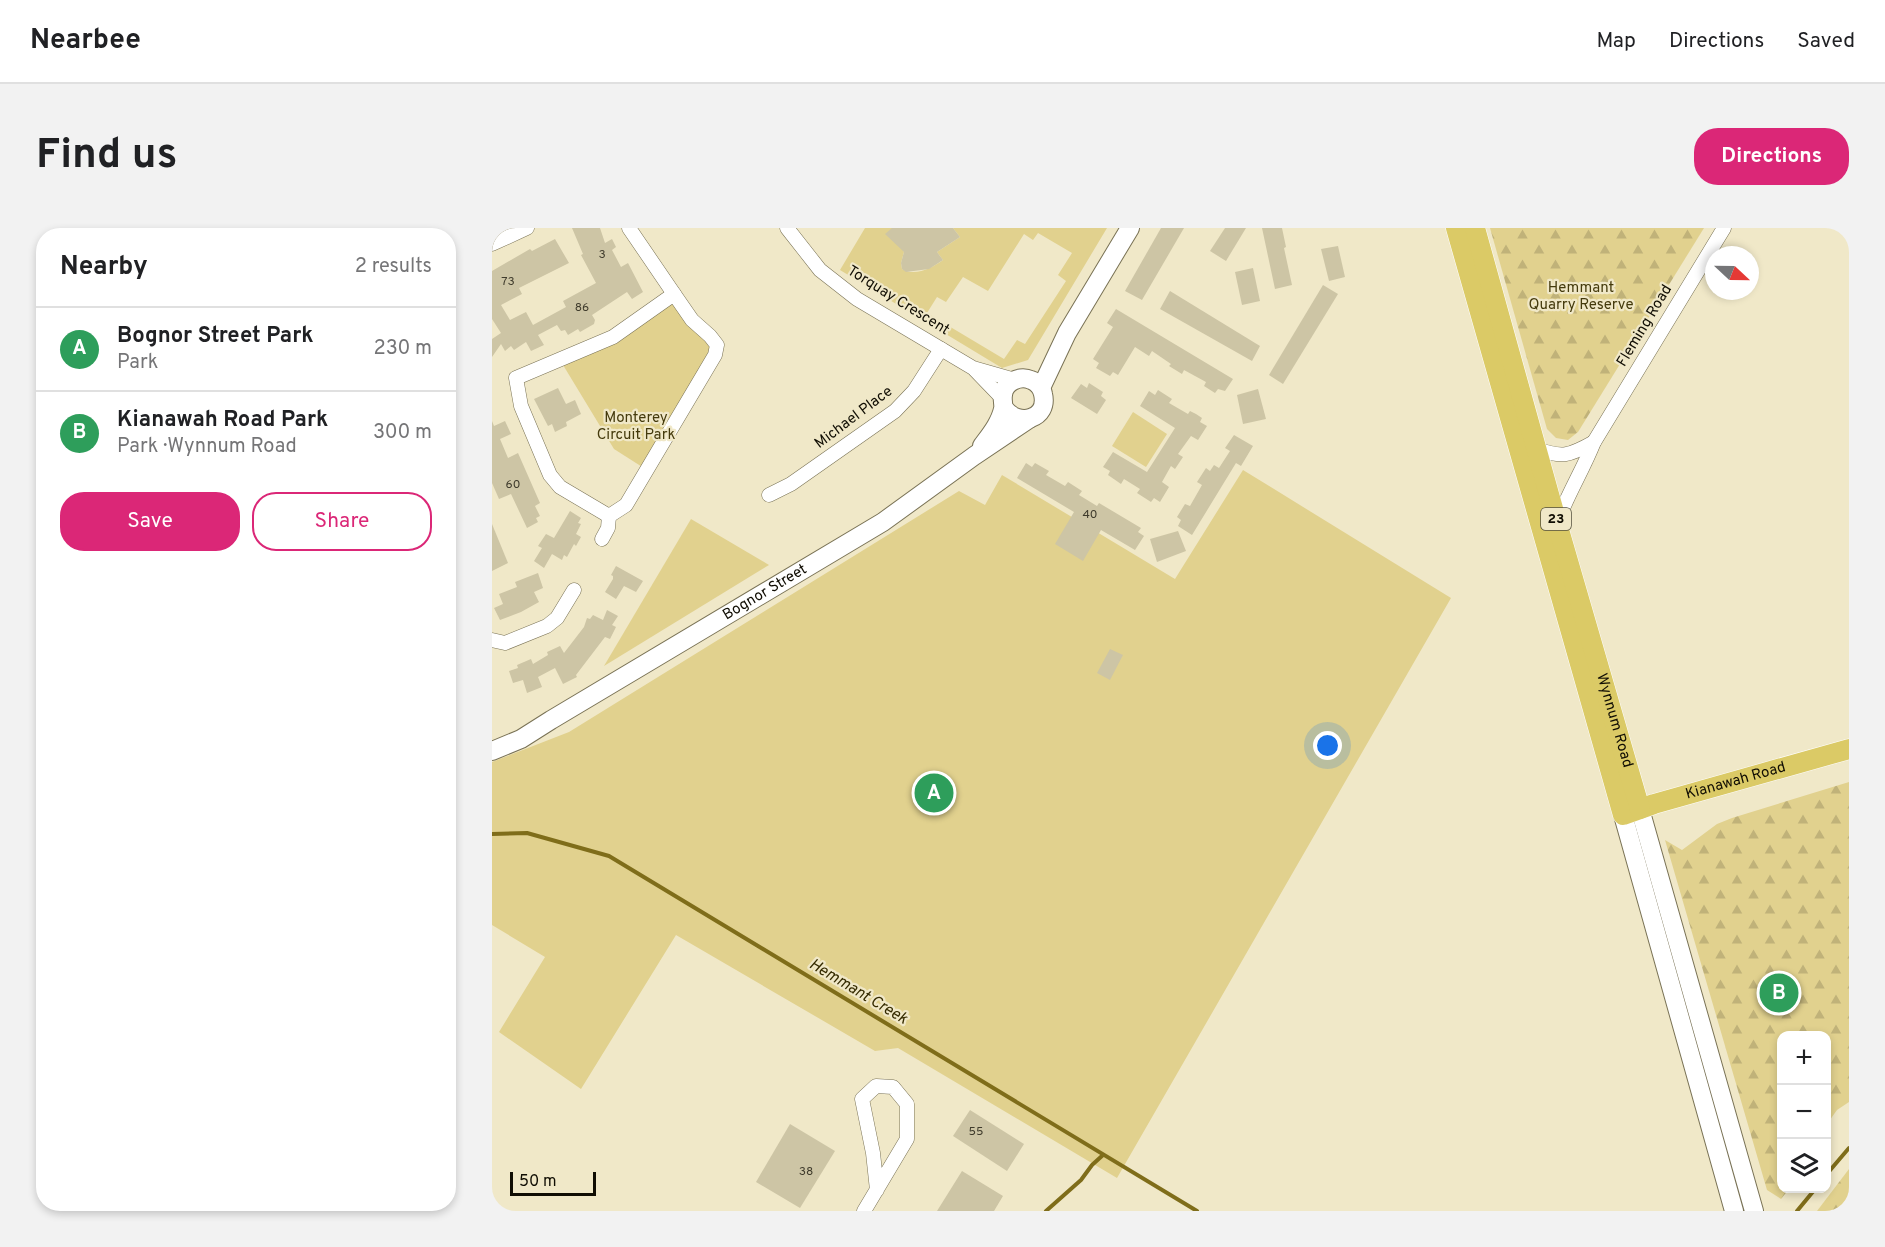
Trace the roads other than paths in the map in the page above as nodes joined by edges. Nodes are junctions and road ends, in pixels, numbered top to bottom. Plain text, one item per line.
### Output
1 (527, 228) edge
2 (629, 228) edge
3 (787, 228) edge
4 (1130, 228) edge
5 (1456, 228) edge
6 (1474, 228) edge
7 (1724, 228) edge
8 (492, 244) edge
9 (674, 294) junction
10 (1067, 333) junction
11 (941, 349) junction
12 (973, 368) junction
13 (1019, 379) junction
14 (1041, 388) junction
15 (1003, 403) junction
16 (1029, 419) junction
17 (1594, 442) junction
18 (1536, 449) junction
19 (974, 456) junction
20 (769, 495) dead end
21 (609, 516) junction
22 (1557, 524) junction
23 (602, 539) dead end
24 (574, 590) dead end
25 (492, 640) edge
26 (551, 720) junction
27 (492, 738) edge
28 (1849, 749) edge
29 (492, 751) edge
30 (1632, 812) junction
31 (877, 1191) junction
32 (864, 1211) edge
33 (1734, 1211) edge
34 (1754, 1211) edge

1 - 8 street
2 - 9 street
3 - 11 street, Torquay Crescent
4 - 10 street, Bognor Street
5 - 30 main road, Wynnum Road / 23
6 - 18 main road, Wynnum Road / 23
7 - 17 street, Fleming Road
9 - 21 street
9 - 21 street
10 - 13 street, Bognor Street
10 - 14 street, Bognor Street
11 - 12 street, Torquay Crescent
11 - 20 street, Michael Place
12 - 13 street, Torquay Crescent
12 - 15 street, Torquay Crescent
13 - 14 street
13 - 15 street, Bognor Street
14 - 16 street, Bognor Street
15 - 16 street
15 - 19 street, Bognor Street
16 - 19 street, Bognor Street
17 - 18 street
17 - 22 street, Fleming Road
18 - 22 main road, Wynnum Road / 23
19 - 26 street, Bognor Street
21 - 23 street
22 - 30 main road, Wynnum Road / 23
24 - 25 street
26 - 27 street, Bognor Street
26 - 29 street, Bognor Street
28 - 30 main road, Kianawah Road
30 - 33 street, Wynnum Road / 23
30 - 34 street, Wynnum Road / 23
31 - 31 street
31 - 32 street

